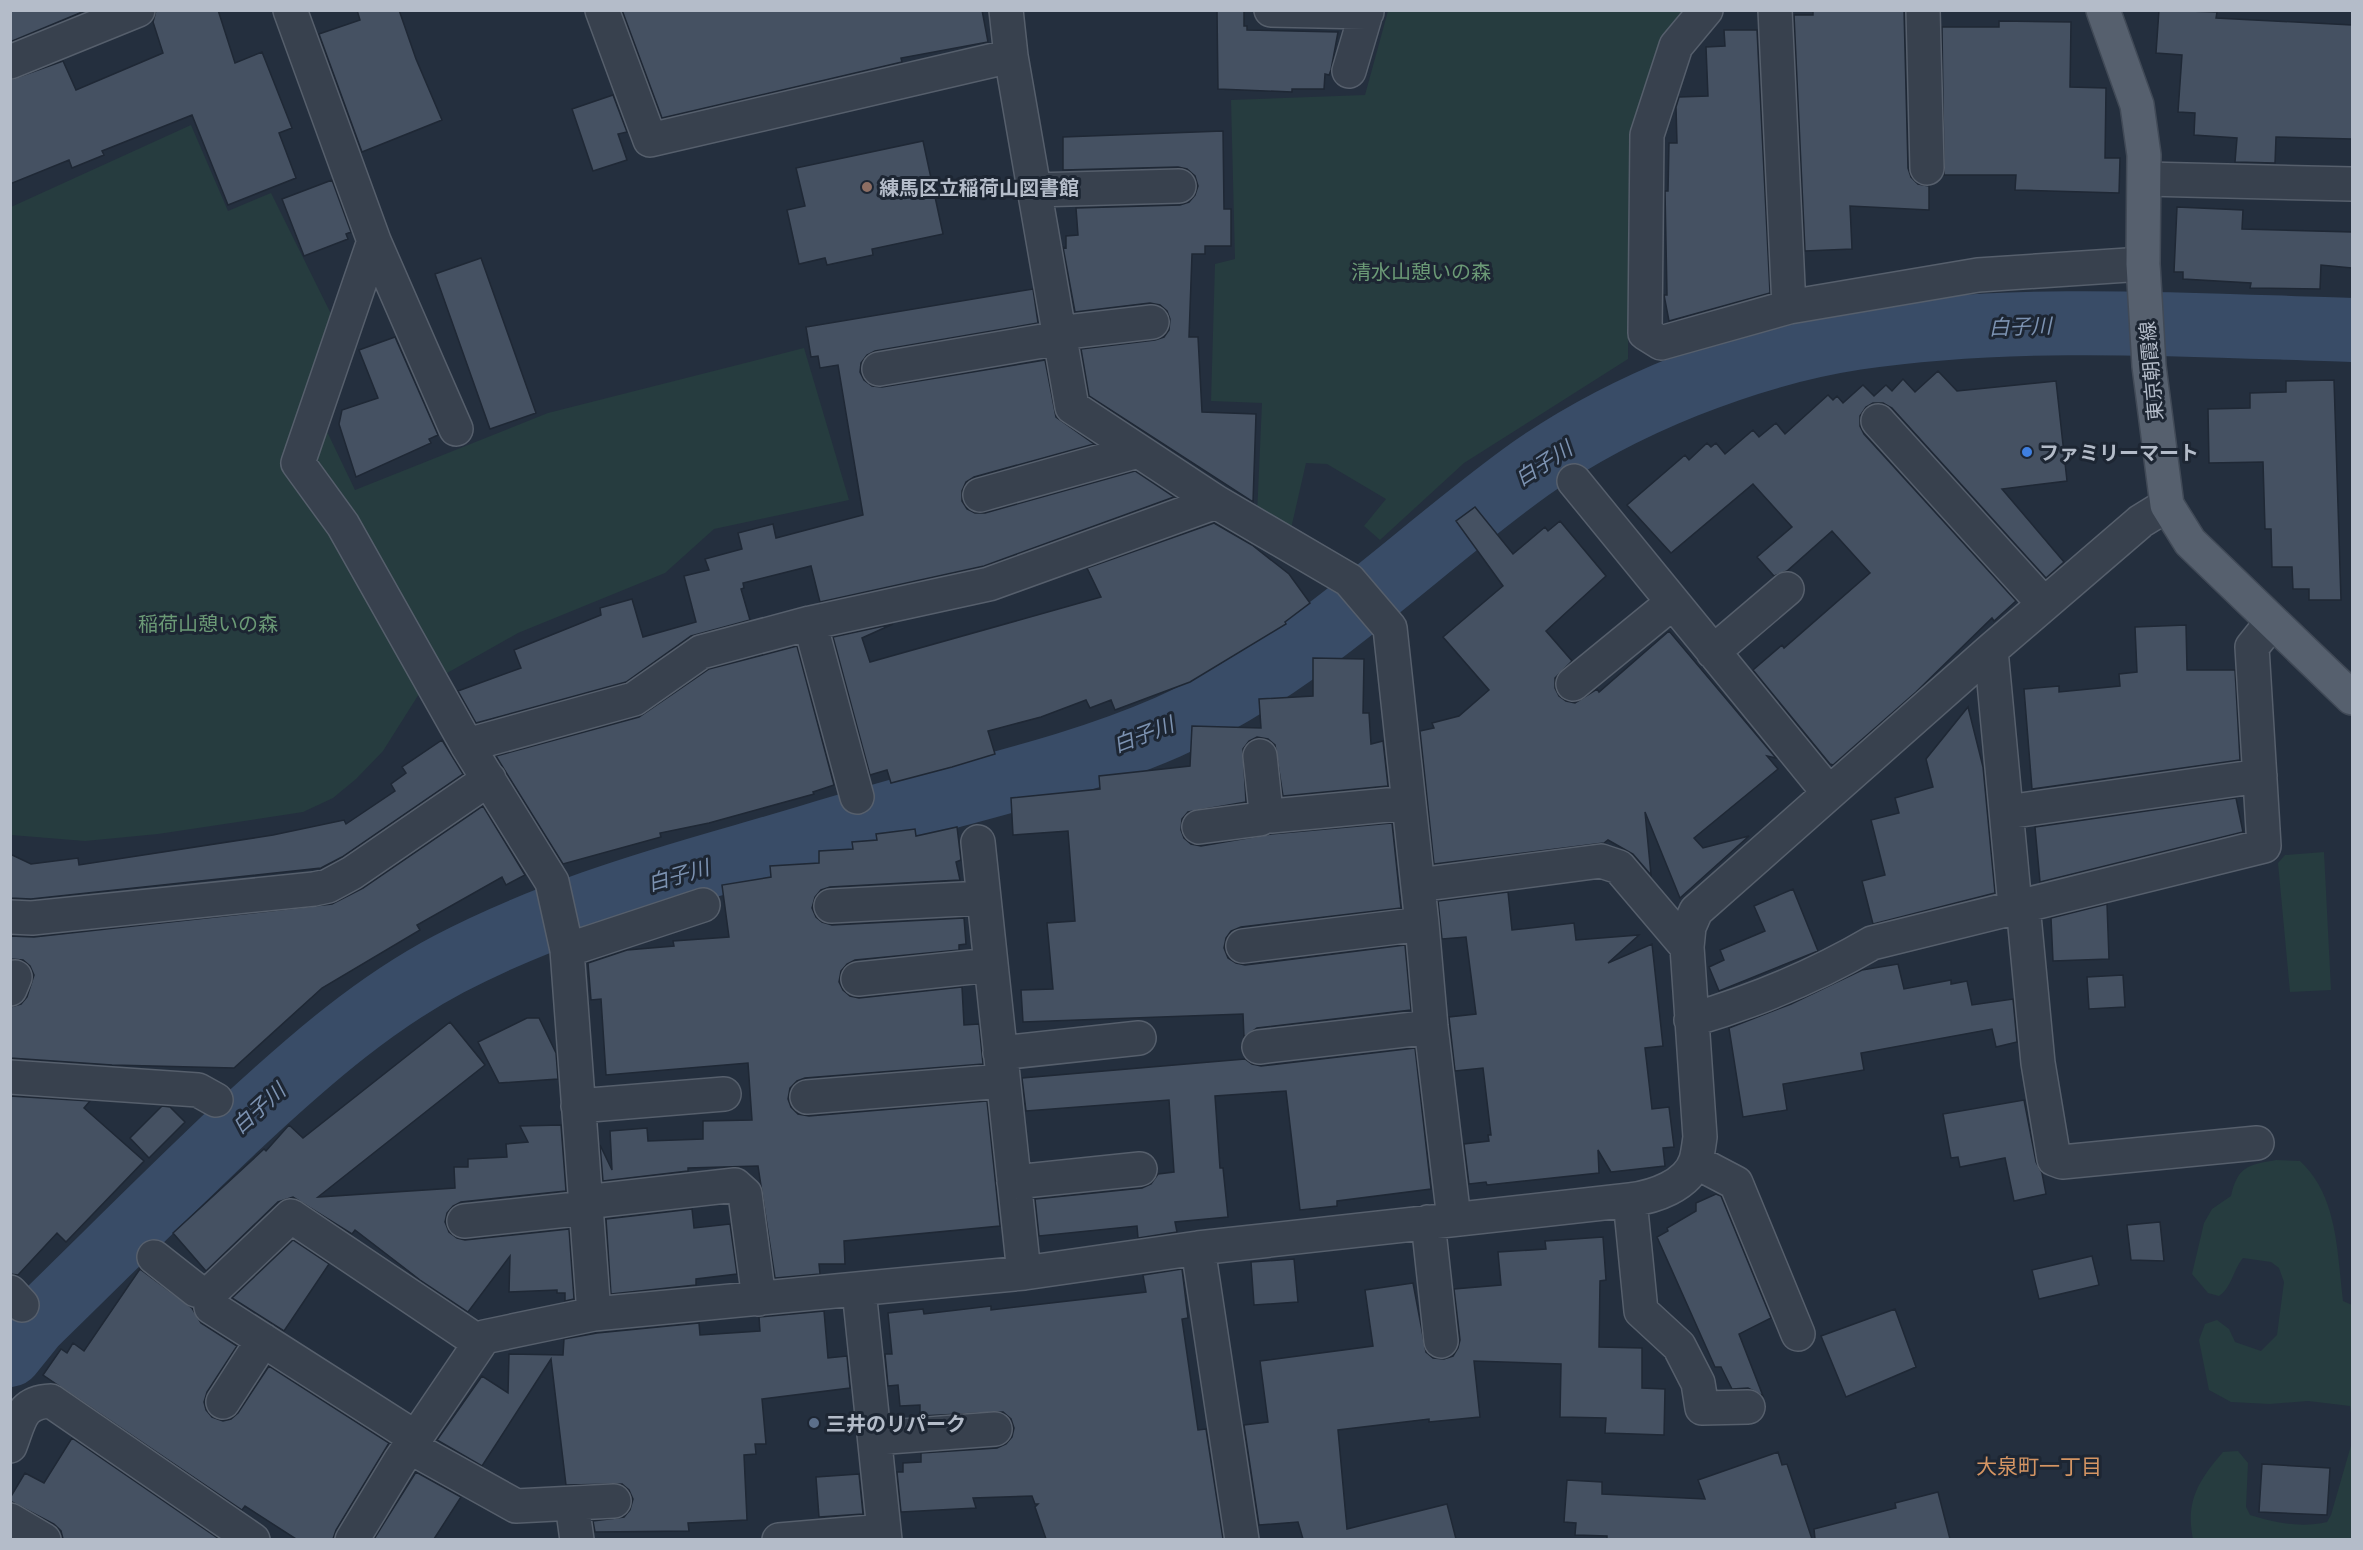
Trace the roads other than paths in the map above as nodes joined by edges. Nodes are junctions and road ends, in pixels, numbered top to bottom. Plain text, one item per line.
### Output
1 (138, 10) edge
2 (290, 10) edge
3 (602, 10) edge
4 (1006, 10) edge
5 (1271, 10) edge
6 (1706, 10) edge
7 (1775, 10) edge
8 (1923, 10) edge
9 (2103, 10) edge
10 (1367, 11) edge
11 (1011, 56) junction
12 (10, 62) edge
13 (1349, 71) dead end
14 (1927, 168) dead end
15 (2146, 179) junction
16 (2352, 184) edge
17 (1179, 186) dead end
18 (1034, 190) junction
19 (374, 241) junction
20 (2143, 264) junction
21 (1790, 307) junction
22 (1152, 322) dead end
23 (1059, 335) junction
24 (879, 369) dead end
25 (1878, 421) dead end
26 (456, 429) dead end
27 (1138, 451) junction
28 (1574, 481) dead end
29 (980, 495) dead end
30 (1216, 502) junction
31 (2167, 505) junction
32 (1788, 589) dead end
33 (1672, 603) junction
34 (2044, 604) junction
35 (2272, 622) junction
36 (810, 623) junction
37 (1991, 650) junction
38 (1713, 652) junction
39 (1573, 684) dead end
40 (2352, 698) edge
41 (467, 745) junction
42 (1260, 756) dead end
43 (2260, 776) junction
44 (489, 779) junction
45 (1829, 793) junction
46 (857, 797) dead end
47 (1409, 803) junction
48 (2007, 812) junction
49 (1267, 815) junction
50 (1199, 827) dead end
51 (978, 842) dead end
52 (1418, 885) junction
53 (984, 898) junction
54 (703, 905) dead end
55 (831, 906) dead end
56 (2019, 906) junction
57 (10, 917) edge
58 (1422, 924) junction
59 (1243, 946) dead end
60 (567, 947) junction
61 (1687, 947) junction
62 (991, 964) junction
63 (858, 979) dead end
64 (1691, 1020) junction
65 (1431, 1027) junction
66 (1139, 1038) dead end
67 (1259, 1047) dead end
68 (1002, 1067) junction
69 (10, 1077) edge
70 (724, 1094) dead end
71 (807, 1097) dead end
72 (216, 1100) dead end
73 (578, 1106) junction
74 (2257, 1143) dead end
75 (1696, 1162) junction
76 (1140, 1169) dead end
77 (1014, 1182) junction
78 (1630, 1200) junction
79 (586, 1205) junction
80 (1441, 1220) junction
81 (464, 1221) dead end
82 (1198, 1248) junction
83 (154, 1257) dead end
84 (1024, 1273) junction
85 (859, 1290) junction
86 (209, 1294) junction
87 (759, 1299) junction
88 (594, 1314) junction
89 (1798, 1334) dead end
90 (263, 1340) junction
91 (1441, 1341) dead end
92 (480, 1343) junction
93 (223, 1402) dead end
94 (1748, 1407) dead end
95 (995, 1429) dead end
96 (875, 1438) junction
97 (413, 1442) junction
98 (10, 1446) edge
99 (614, 1501) dead end
100 (572, 1504) junction
101 (10, 1521) edge
102 (885, 1535) edge
103 (44, 1539) edge
104 (253, 1539) edge
105 (351, 1539) edge
106 (577, 1539) edge
107 (779, 1539) edge
108 (1242, 1539) edge

1 - 12 street
2 - 19 street
3 - 11 street
4 - 11 street
5 - 10 street
6 - 21 street
7 - 21 street
8 - 14 street
9 - 15 main road, 東京朝霞線
10 - 13 street
11 - 18 street
15 - 16 street
15 - 20 main road, 東京朝霞線
17 - 18 street
18 - 23 street
19 - 26 street
19 - 41 street
20 - 21 street
20 - 31 main road, 東京朝霞線
22 - 23 street
23 - 24 street
23 - 27 street
25 - 34 street
27 - 29 street
27 - 30 street
28 - 33 street
30 - 36 street
30 - 47 street
31 - 34 street
31 - 35 main road, 東京朝霞線
32 - 38 street
33 - 38 street
33 - 39 street
34 - 37 street
35 - 40 main road, 東京朝霞線
35 - 43 street
36 - 41 street
36 - 46 street
37 - 45 street
37 - 48 street
38 - 45 street
41 - 44 street
42 - 49 street
43 - 48 street
43 - 56 street
44 - 57 street
44 - 60 street
45 - 61 street
47 - 49 street
47 - 52 street
48 - 56 street
49 - 50 street
51 - 53 street
52 - 58 street
52 - 61 street
53 - 55 street
53 - 62 street
54 - 60 street
56 - 64 street
56 - 74 street
58 - 59 street
58 - 65 street
60 - 73 street
61 - 64 street
62 - 63 street
62 - 68 street
64 - 75 street
65 - 67 street
65 - 80 street
66 - 68 street
68 - 71 street
68 - 77 street
69 - 72 street
70 - 73 street
73 - 79 street
75 - 78 street
75 - 89 street
76 - 77 street
77 - 84 street
78 - 80 street
78 - 94 street
79 - 81 street
79 - 87 street
79 - 88 street
80 - 82 street
80 - 91 street
82 - 84 street
82 - 108 street
83 - 86 street
84 - 85 street
85 - 87 street
85 - 96 street
86 - 90 street
86 - 92 street
87 - 88 street
88 - 92 street
90 - 93 street
90 - 97 street
92 - 97 street
95 - 96 street
96 - 102 street
97 - 100 street
97 - 105 street
98 - 104 street
99 - 100 street
100 - 106 street
101 - 103 street
102 - 107 street

